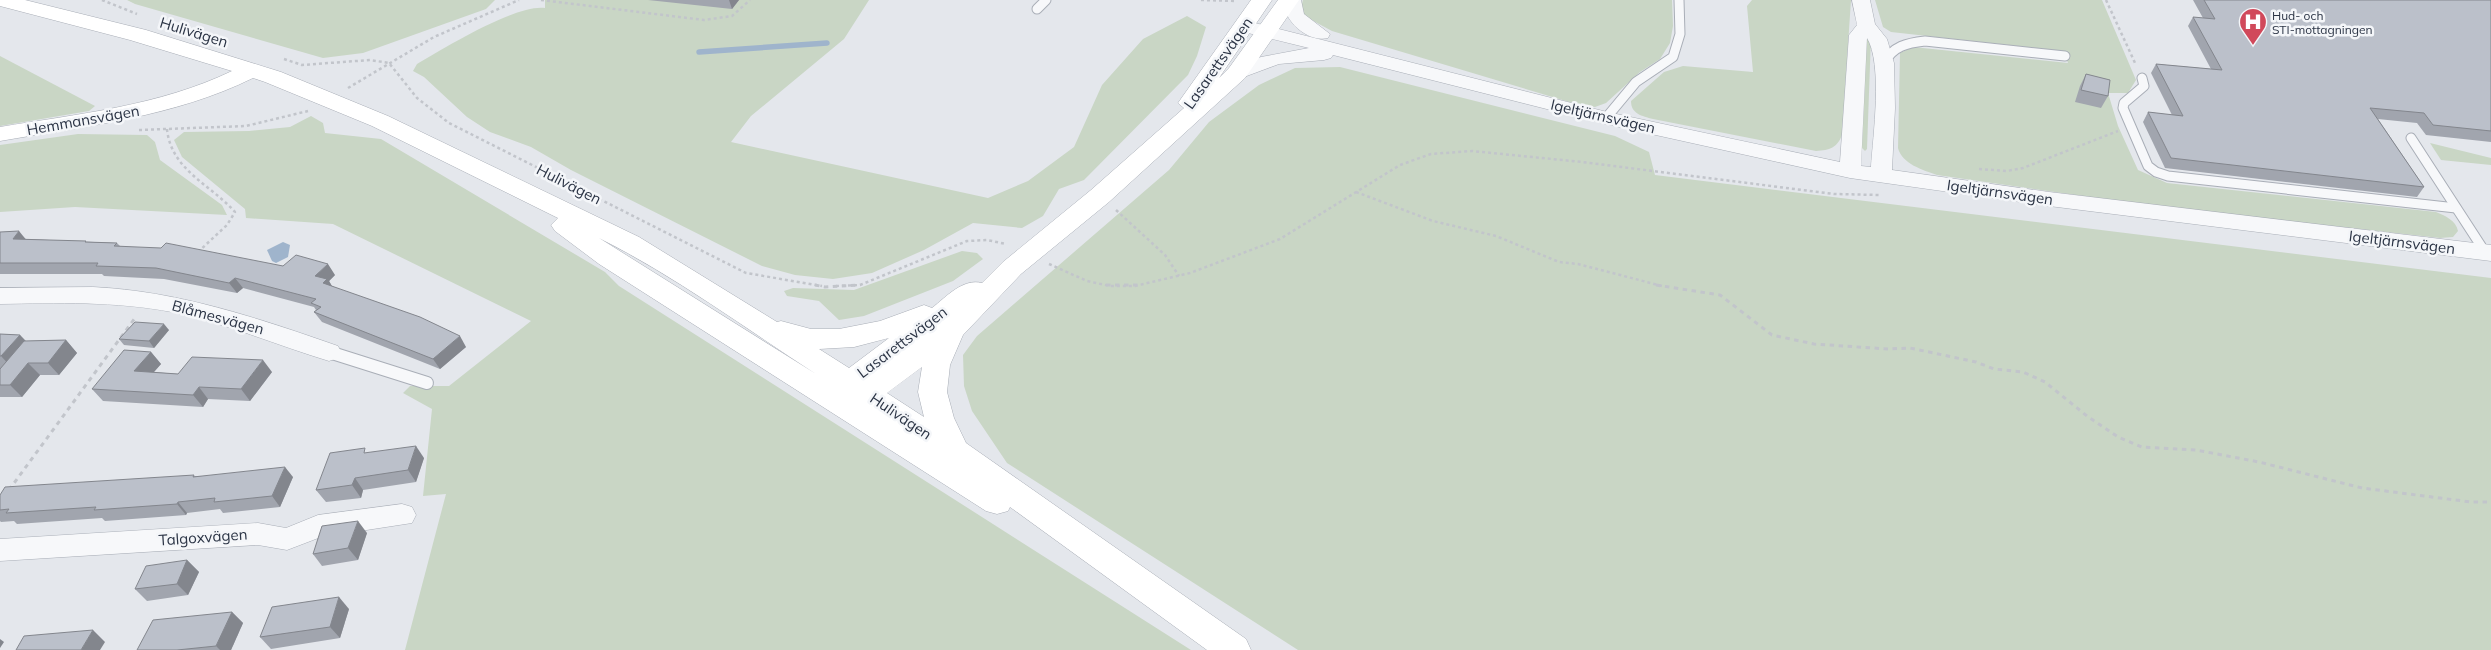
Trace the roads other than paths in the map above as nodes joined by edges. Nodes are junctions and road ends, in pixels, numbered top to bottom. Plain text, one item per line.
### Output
1 (0, 0) edge
2 (1046, 0) edge
3 (1290, 0) edge
4 (1679, 0) edge
5 (1861, 0) edge
6 (1037, 9) dead end
7 (1256, 16) edge
8 (1866, 25) junction
9 (1321, 34) junction
10 (2065, 56) dead end
11 (1367, 58) junction
12 (230, 63) junction
13 (1884, 63) junction
14 (252, 70) junction
15 (1237, 73) junction
16 (2142, 78) road end
17 (1516, 95) junction
18 (165, 103) junction
19 (1606, 118) junction
20 (1175, 127) junction
21 (0, 134) edge
22 (2410, 138) dead end
23 (1850, 171) junction
24 (1883, 186) junction
25 (517, 189) junction
26 (2456, 208) junction
27 (2488, 252) edge
28 (1012, 257) junction
29 (966, 294) junction
30 (0, 296) edge
31 (763, 326) junction
32 (954, 328) junction
33 (329, 352) joint
34 (427, 383) dead end
35 (851, 392) junction
36 (956, 452) junction
37 (402, 515) dead end
38 (0, 550) edge
39 (1168, 605) junction
40 (1234, 650) edge

1 - 12 main road, Hulivägen
2 - 6 lane
3 - 7 main road, Lasarettsvägen
3 - 9 street, Igeltjärnsvägen
4 - 19 lane
5 - 8 street
7 - 9 street, Igeltjärnsvägen
7 - 11 street, Igeltjärnsvägen
7 - 15 main road, Lasarettsvägen
7 - 20 main road, Lasarettsvägen
8 - 13 street
8 - 23 street
9 - 17 street, Igeltjärnsvägen
10 - 13 lane
11 - 15 street, Igeltjärnsvägen
11 - 17 street, Igeltjärnsvägen
12 - 14 main road, Hulivägen
12 - 18 main road, Hemmansvägen
13 - 24 street
14 - 18 main road, Hemmansvägen
14 - 25 main road, Hulivägen
15 - 20 main road, Lasarettsvägen
16 - 26 lane
17 - 19 street, Igeltjärnsvägen
18 - 21 main road, Hemmansvägen
19 - 23 street, Igeltjärnsvägen
20 - 28 main road, Lasarettsvägen
22 - 26 lane
23 - 24 street, Igeltjärnsvägen
24 - 27 street, Igeltjärnsvägen
25 - 31 main road, Hulivägen
25 - 35 main road, Hulivägen
26 - 27 lane
28 - 29 main road, Lasarettsvägen
28 - 32 main road, Lasarettsvägen
29 - 31 main road
29 - 35 main road, Lasarettsvägen
30 - 33 street, Blåmesvägen
31 - 35 main road, Hulivägen
32 - 35 main road, Lasarettsvägen
32 - 36 main road
33 - 34 lane, Blåmesvägen
35 - 36 main road, Hulivägen
35 - 39 main road, Hulivägen
36 - 39 main road, Hulivägen
37 - 38 street, Talgoxvägen
39 - 40 main road, Hulivägen

